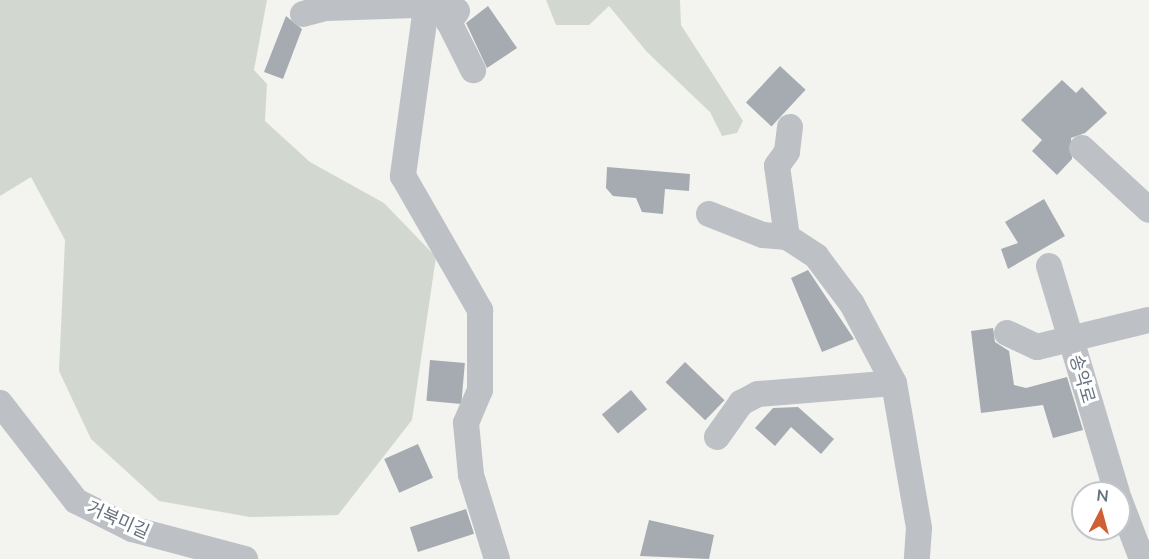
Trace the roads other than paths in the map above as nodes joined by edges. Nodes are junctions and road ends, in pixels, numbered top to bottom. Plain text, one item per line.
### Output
1 (427, 3) edge
2 (303, 14) dead end
3 (473, 70) dead end
4 (790, 128) dead end
5 (1082, 148) dead end
6 (1149, 210) edge
7 (709, 214) dead end
8 (787, 237) junction
9 (1049, 266) dead end
10 (1149, 320) edge
11 (1007, 333) dead end
12 (1071, 342) junction
13 (894, 383) junction
14 (0, 403) edge
15 (717, 437) dead end
16 (1113, 481) edge
17 (1131, 530) edge
18 (245, 559) edge
19 (497, 559) edge
20 (917, 559) edge
21 (1142, 559) edge

1 - 2 street
1 - 3 street
1 - 19 street
4 - 8 street
5 - 6 street
7 - 8 street
8 - 13 street
9 - 12 street
10 - 12 street, 송악로
11 - 12 street
12 - 16 street, 송악로
13 - 15 street
13 - 20 street
14 - 18 street, 거북미길
17 - 21 street

